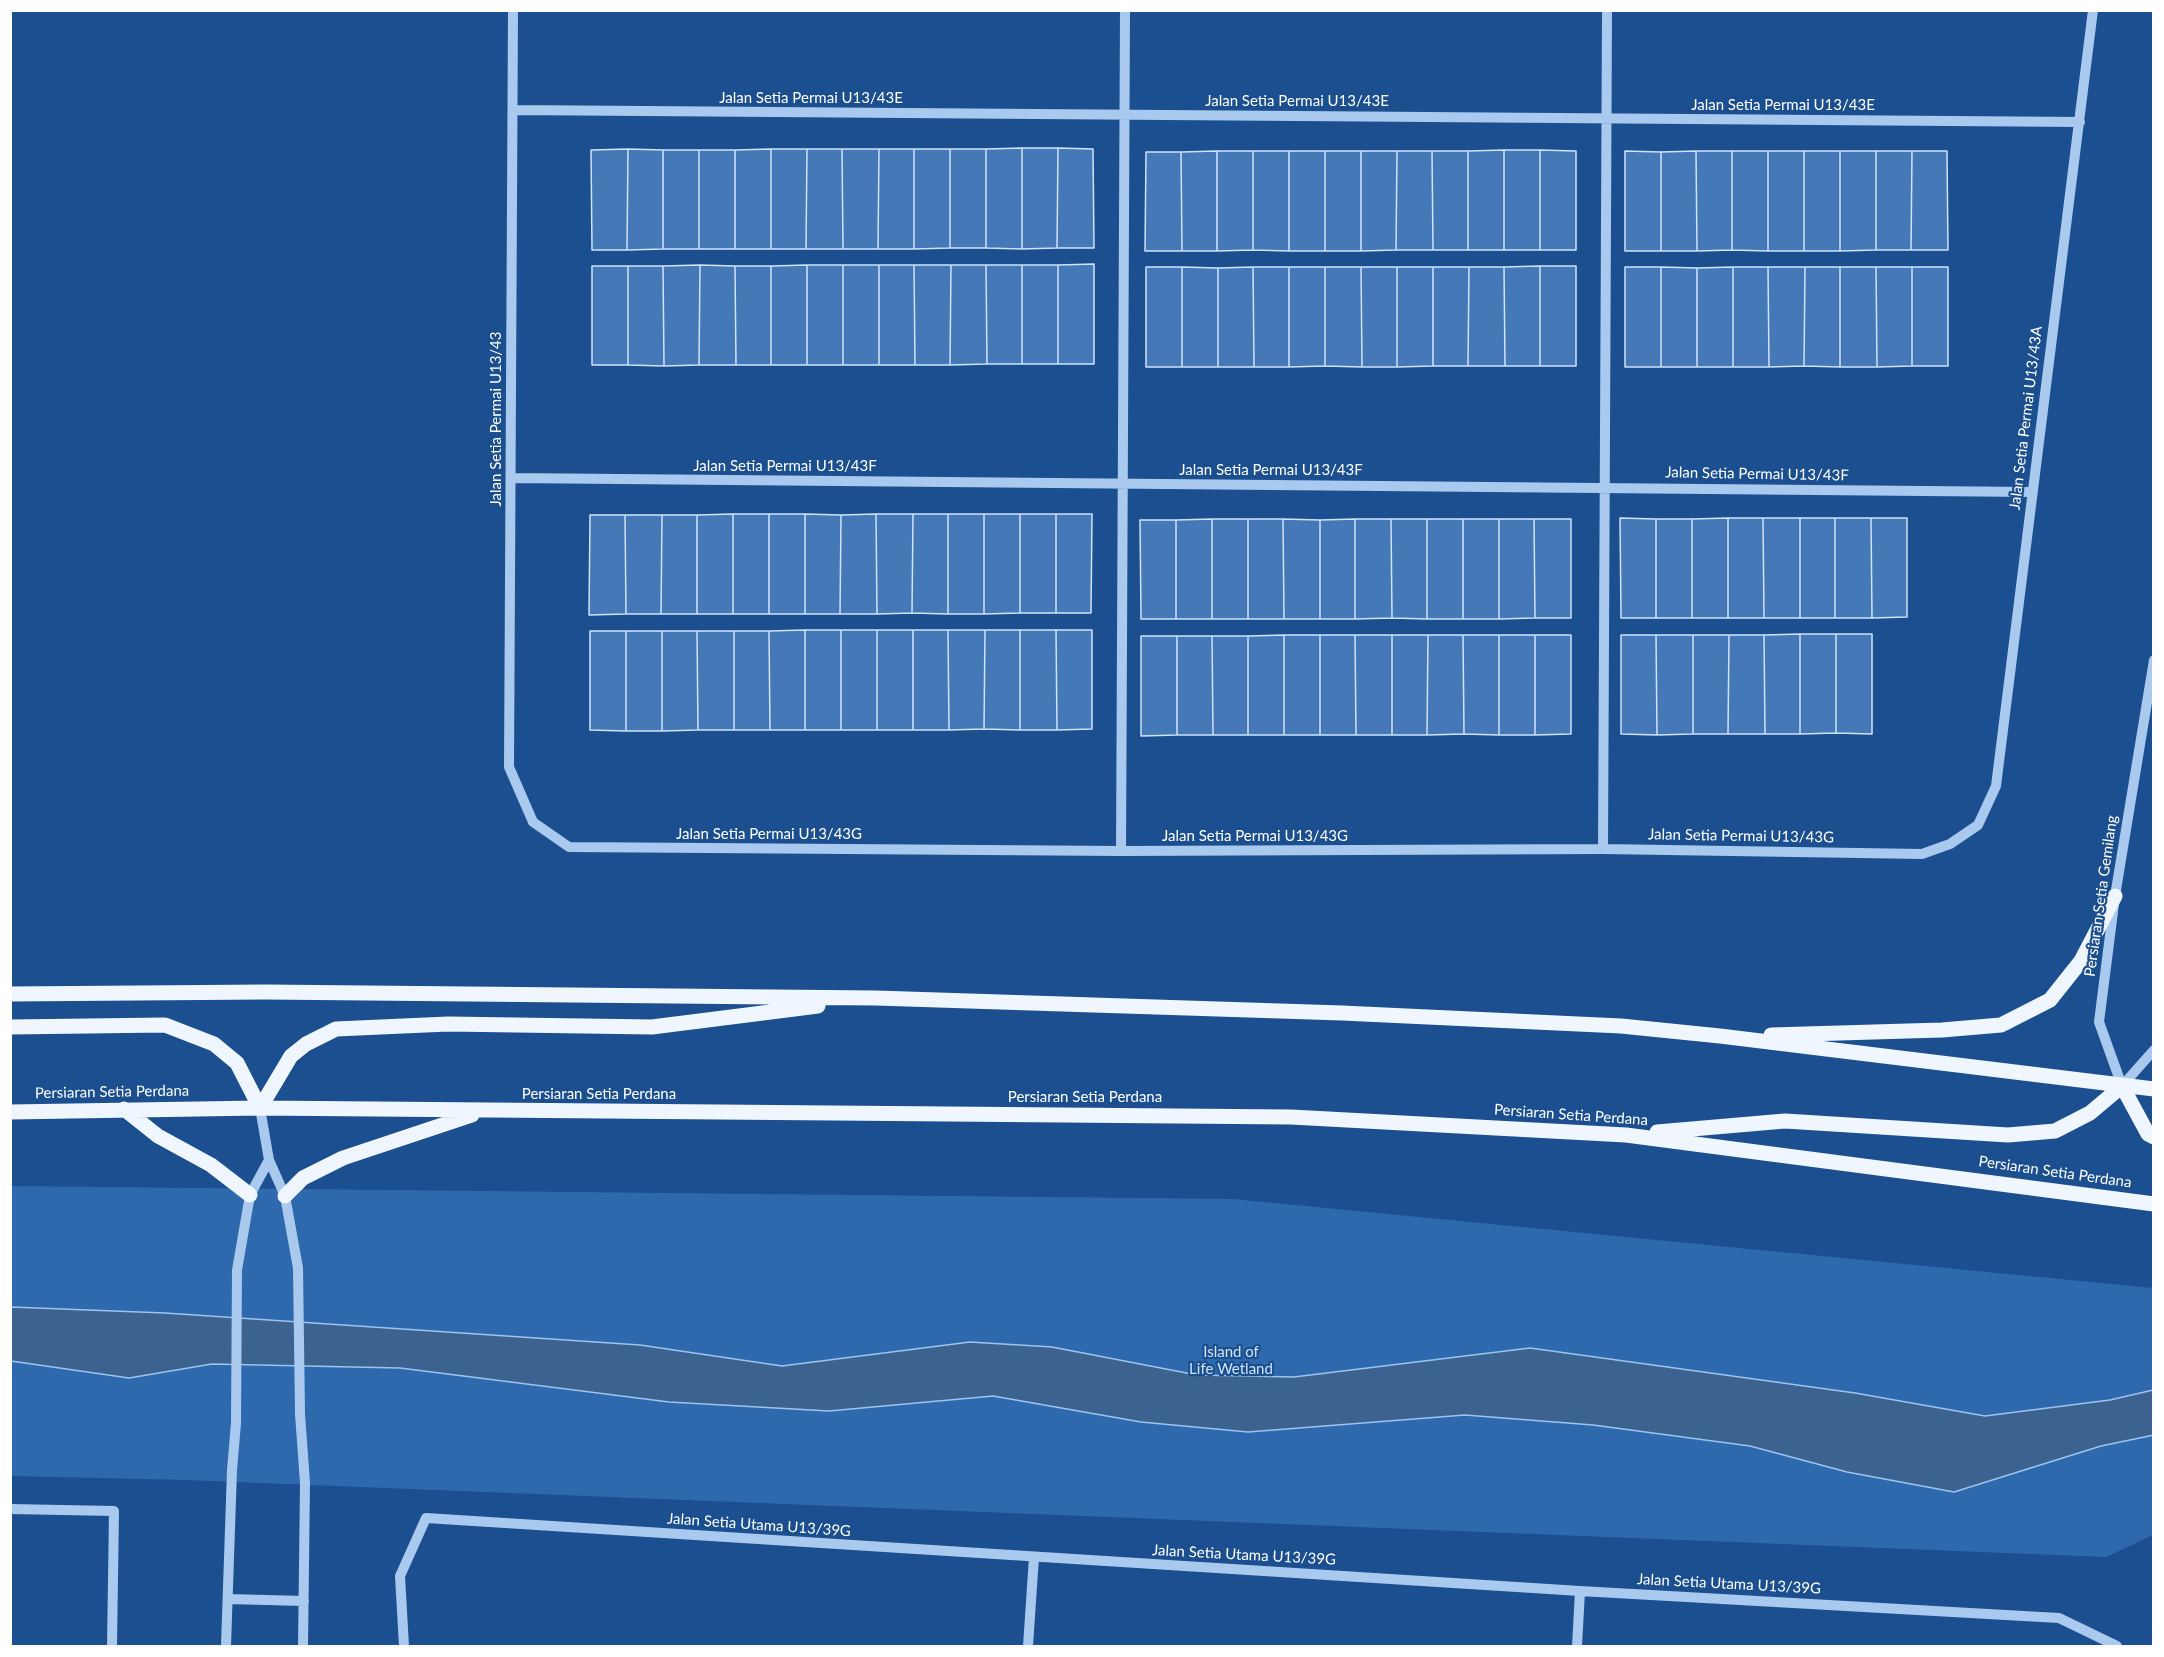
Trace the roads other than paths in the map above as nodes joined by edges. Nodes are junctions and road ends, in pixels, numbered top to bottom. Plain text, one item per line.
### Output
1 (513, 10) edge
2 (1125, 10) edge
3 (1607, 10) edge
4 (2093, 10) edge
5 (513, 110) junction
6 (1125, 115) junction
7 (1606, 118) junction
8 (2080, 122) junction
9 (511, 478) junction
10 (1123, 483) junction
11 (1604, 488) junction
12 (2032, 492) junction
13 (2154, 660) edge
14 (533, 822) joint
15 (1977, 825) joint
16 (1603, 849) junction
17 (1121, 851) junction
18 (2115, 897) junction
19 (10, 994) edge
20 (876, 998) junction
21 (10, 1027) edge
22 (1720, 1036) junction
23 (2154, 1050) edge
24 (2122, 1086) junction
25 (2154, 1089) edge
26 (260, 1108) junction
27 (124, 1109) junction
28 (486, 1111) junction
29 (10, 1113) edge
30 (1626, 1135) junction
31 (2154, 1137) edge
32 (269, 1160) junction
33 (2083, 1194) junction
34 (250, 1195) junction
35 (285, 1196) junction
36 (2154, 1204) edge
37 (2154, 1212) edge
38 (10, 1509) edge
39 (1034, 1557) junction
40 (1580, 1591) junction
41 (228, 1599) junction
42 (304, 1601) junction
43 (112, 1647) edge
44 (226, 1647) edge
45 (303, 1647) edge
46 (404, 1647) edge
47 (1028, 1647) edge
48 (1577, 1647) edge
49 (2117, 1647) edge

1 - 5 street, Jalan Setia Permai U13/43
2 - 6 street
3 - 7 street
4 - 8 street, Jalan Setia Permai U13/43A
5 - 6 street, Jalan Setia Permai U13/43E
5 - 9 street, Jalan Setia Permai U13/43
6 - 7 street, Jalan Setia Permai U13/43E
6 - 10 street
7 - 8 street, Jalan Setia Permai U13/43E
7 - 11 street
8 - 12 street, Jalan Setia Permai U13/43A
9 - 10 street, Jalan Setia Permai U13/43F
9 - 14 street, Jalan Setia Permai U13/43
10 - 11 street, Jalan Setia Permai U13/43F
10 - 17 street
11 - 12 street, Jalan Setia Permai U13/43F
11 - 16 street
12 - 15 street, Jalan Setia Permai U13/43A
13 - 18 street, Persiaran Setia Gemilang
14 - 17 street, Jalan Setia Permai U13/43G
15 - 16 street, Jalan Setia Permai U13/43G
16 - 17 street, Jalan Setia Permai U13/43G
18 - 22 main road
18 - 24 street, Persiaran Setia Gemilang
19 - 20 main road
20 - 22 main road
20 - 26 main road
21 - 26 main road
22 - 24 main road
23 - 24 street
24 - 25 main road
24 - 30 main road
24 - 31 main road
26 - 27 main road, Persiaran Setia Perdana
26 - 28 main road, Persiaran Setia Perdana
26 - 32 street
27 - 29 main road, Persiaran Setia Perdana
27 - 34 main road
28 - 30 main road, Persiaran Setia Perdana
28 - 35 main road
30 - 33 main road, Persiaran Setia Perdana
32 - 34 street
32 - 35 street
33 - 36 main road, Persiaran Setia Perdana
33 - 37 street
34 - 41 street
35 - 42 street
38 - 43 street
39 - 40 street, Jalan Setia Utama U13/39G
39 - 46 street, Jalan Setia Utama U13/39G
39 - 47 street
40 - 48 street
40 - 49 street, Jalan Setia Utama U13/39G
41 - 42 street
41 - 44 street
42 - 45 street

